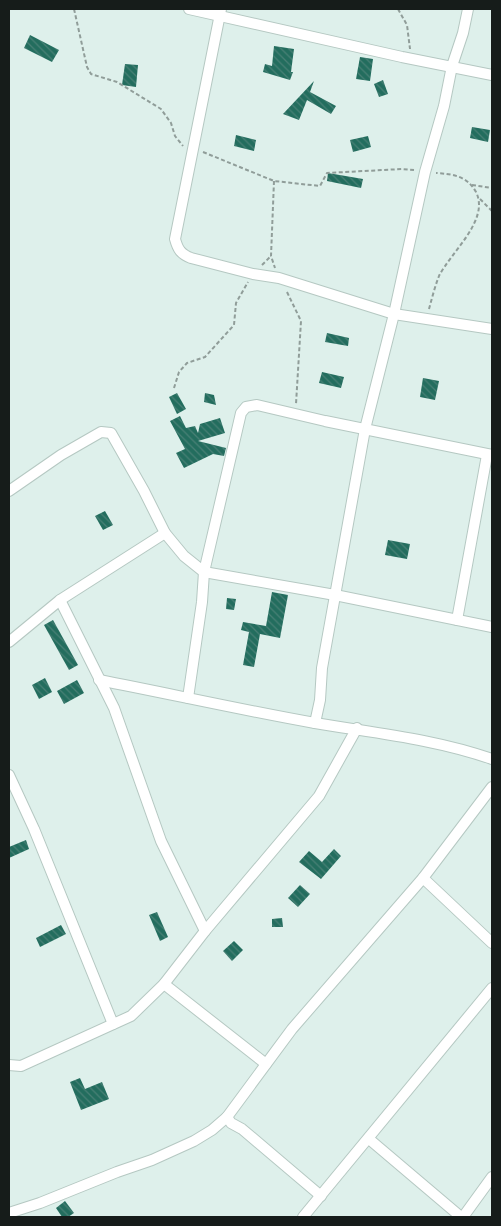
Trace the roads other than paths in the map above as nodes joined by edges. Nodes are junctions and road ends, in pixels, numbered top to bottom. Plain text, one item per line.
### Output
1 (189, 9) edge
2 (468, 9) edge
3 (220, 13) edge
4 (452, 66) junction
5 (492, 75) edge
6 (394, 314) junction
7 (492, 329) edge
8 (365, 429) junction
9 (490, 455) edge
10 (9, 491) edge
11 (165, 533) junction
12 (204, 572) junction
13 (335, 595) junction
14 (60, 600) junction
15 (457, 620) junction
16 (492, 627) edge
17 (9, 642) edge
18 (99, 680) junction
19 (188, 698) junction
20 (315, 723) junction
21 (357, 728) junction
22 (492, 759) edge
23 (9, 775) edge
24 (492, 788) edge
25 (423, 878) junction
26 (205, 931) junction
27 (492, 943) edge
28 (164, 984) junction
29 (492, 988) edge
30 (113, 1024) junction
31 (266, 1064) junction
32 (9, 1065) edge
33 (227, 1117) junction
34 (369, 1139) junction
35 (492, 1177) edge
36 (321, 1196) junction
37 (9, 1213) edge
38 (303, 1217) edge
39 (462, 1217) edge

1 - 3 street
2 - 4 street
3 - 4 street
3 - 6 street
4 - 5 street
4 - 6 street
6 - 7 street
6 - 8 street
8 - 9 street
8 - 12 street
8 - 13 street
9 - 15 street
10 - 11 street
11 - 12 street
11 - 14 street
12 - 13 street
12 - 19 street
13 - 15 street
13 - 20 street
14 - 17 street
14 - 18 street
15 - 16 street
18 - 19 street
18 - 26 street
19 - 20 street
20 - 21 street
21 - 22 street
21 - 26 street
23 - 30 street
24 - 25 street
25 - 27 street
25 - 31 street
26 - 28 street
28 - 30 street
28 - 31 street
29 - 34 street
30 - 32 street
31 - 33 street
33 - 36 street
33 - 37 street
34 - 36 street
34 - 39 street
35 - 39 street
36 - 38 street

